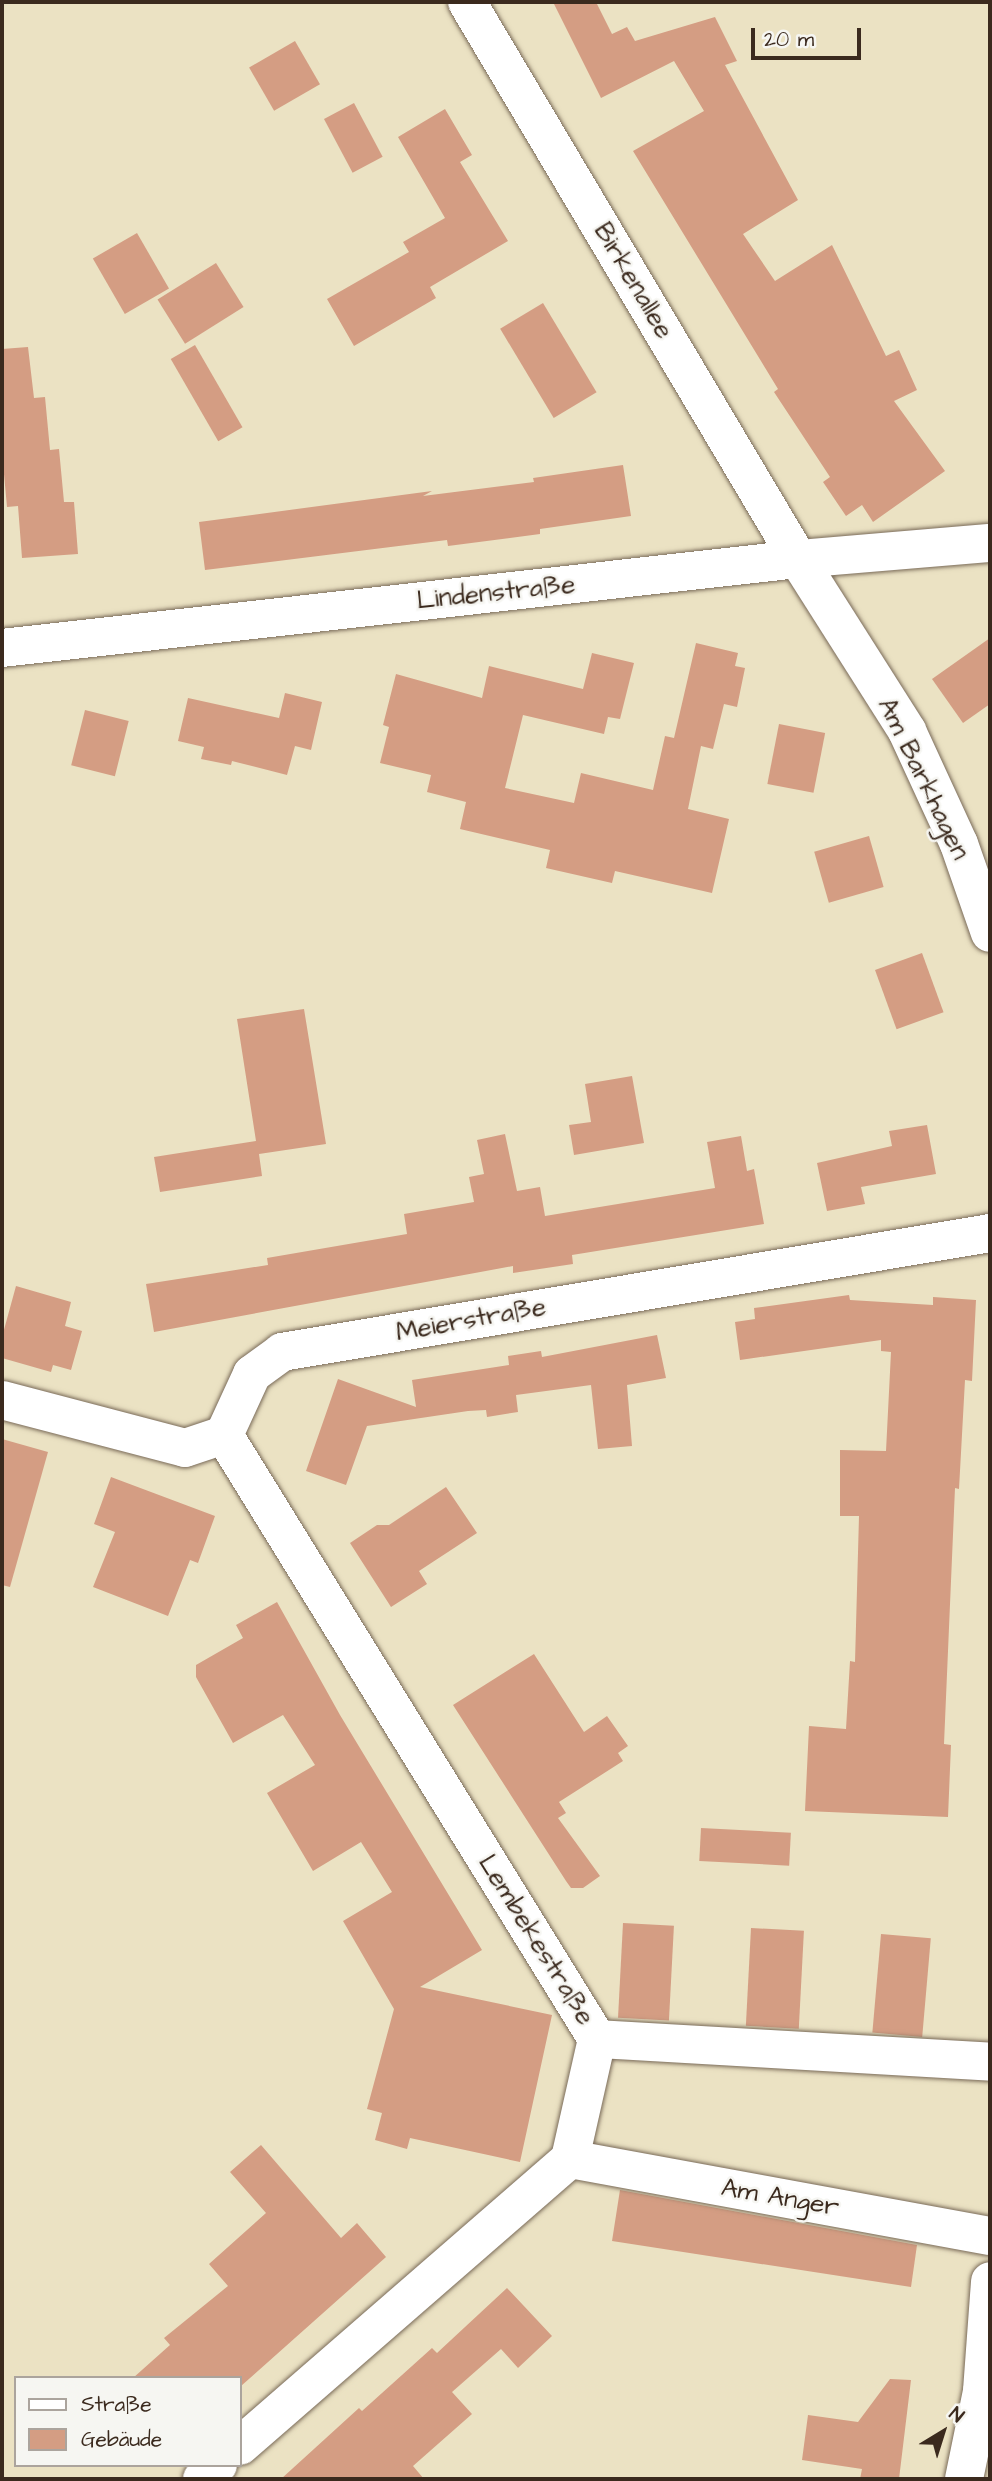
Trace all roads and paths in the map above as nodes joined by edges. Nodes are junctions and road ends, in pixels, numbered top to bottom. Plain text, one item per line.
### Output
1 (467, 2) edge
2 (990, 543) edge
3 (798, 559) junction
4 (2, 648) edge
5 (990, 933) edge
6 (990, 1233) edge
7 (2, 1400) edge
8 (224, 1435) junction
9 (597, 2039) junction
10 (990, 2062) edge
11 (569, 2160) junction
12 (990, 2236) edge
13 (990, 2280) edge
14 (242, 2444) edge
15 (216, 2467) edge
16 (202, 2479) edge
17 (964, 2479) edge

1 - 3 street, Birkenallee
2 - 3 street, Lindenstraße
3 - 4 street, Lindenstraße
3 - 5 street, Am Barkhagen
6 - 8 street, Meierstraße
7 - 8 street
8 - 9 street, Lembekestraße
9 - 10 street
9 - 11 street, Lembekestraße
11 - 12 street, Am Anger
11 - 14 street
13 - 17 street
15 - 16 street

